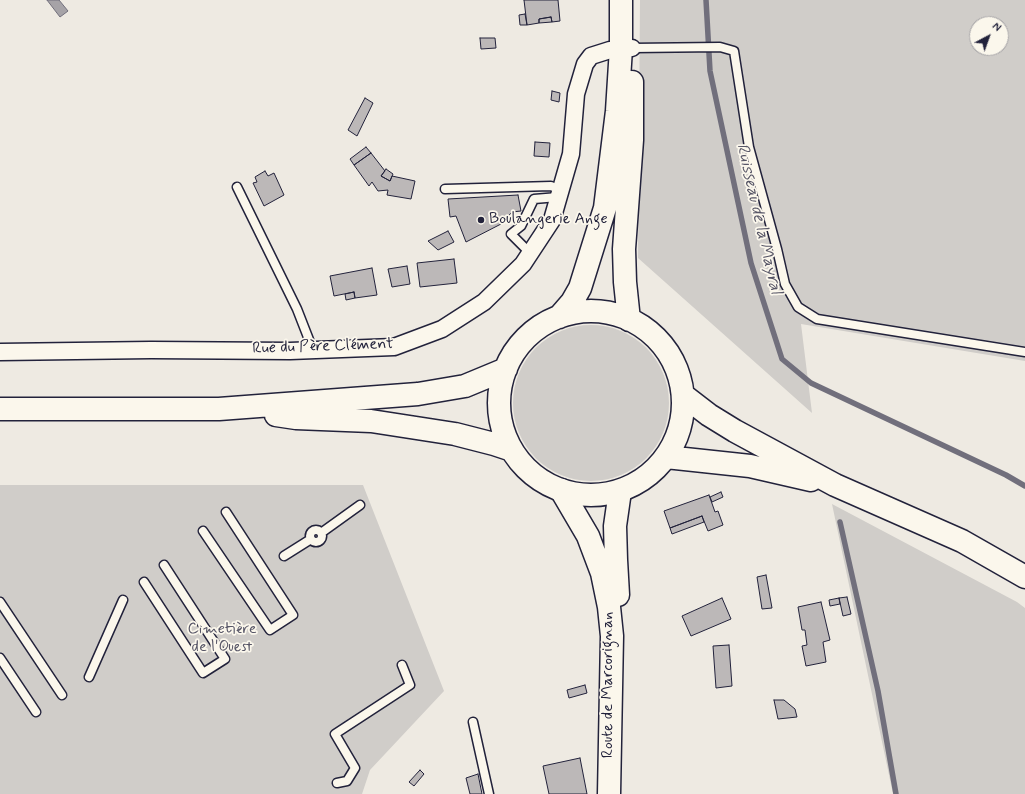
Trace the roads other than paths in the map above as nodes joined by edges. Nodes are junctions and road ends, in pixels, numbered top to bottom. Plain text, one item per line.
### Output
1 (621, 0) edge
2 (636, 0) edge
3 (626, 48) junction
4 (237, 187) dead end
5 (445, 189) dead end
6 (560, 194) junction
7 (530, 253) junction
8 (559, 317) junction
9 (630, 320) junction
10 (313, 350) junction
11 (0, 352) edge
12 (1025, 352) edge
13 (506, 369) junction
14 (683, 395) junction
15 (0, 409) edge
16 (219, 409) junction
17 (512, 450) junction
18 (666, 457) junction
19 (835, 485) junction
20 (561, 490) junction
21 (620, 491) junction
22 (360, 505) dead end
23 (226, 512) dead end
24 (203, 531) dead end
25 (284, 556) dead end
26 (164, 565) dead end
27 (1025, 576) edge
28 (144, 582) dead end
29 (124, 600) dead end
30 (0, 602) edge
31 (0, 658) edge
32 (402, 665) dead end
33 (90, 677) dead end
34 (62, 695) dead end
35 (36, 712) dead end
36 (473, 722) dead end
37 (338, 783) dead end
38 (489, 794) edge
39 (609, 794) edge
40 (619, 794) edge

1 - 3 main road
2 - 3 main road
3 - 6 street, Rue du Père Clément
3 - 8 main road
3 - 9 main road
3 - 12 lane
4 - 10 lane
5 - 6 lane
6 - 7 street, Rue du Père Clément
6 - 7 lane
7 - 10 street, Rue du Père Clément
8 - 9 main road
8 - 13 main road
9 - 14 main road
10 - 11 street, Rue du Père Clément
13 - 16 main road
13 - 17 main road
14 - 18 main road
14 - 19 main road
15 - 16 main road
16 - 17 main road
17 - 20 main road
18 - 19 main road
18 - 21 main road
19 - 27 main road
20 - 21 main road
20 - 39 main road, Route de Marcorignan
21 - 40 main road, Route de Marcorignan
22 - 25 lane
23 - 24 lane
26 - 28 lane
29 - 33 lane
30 - 34 lane
31 - 35 lane
32 - 37 lane
36 - 38 lane

